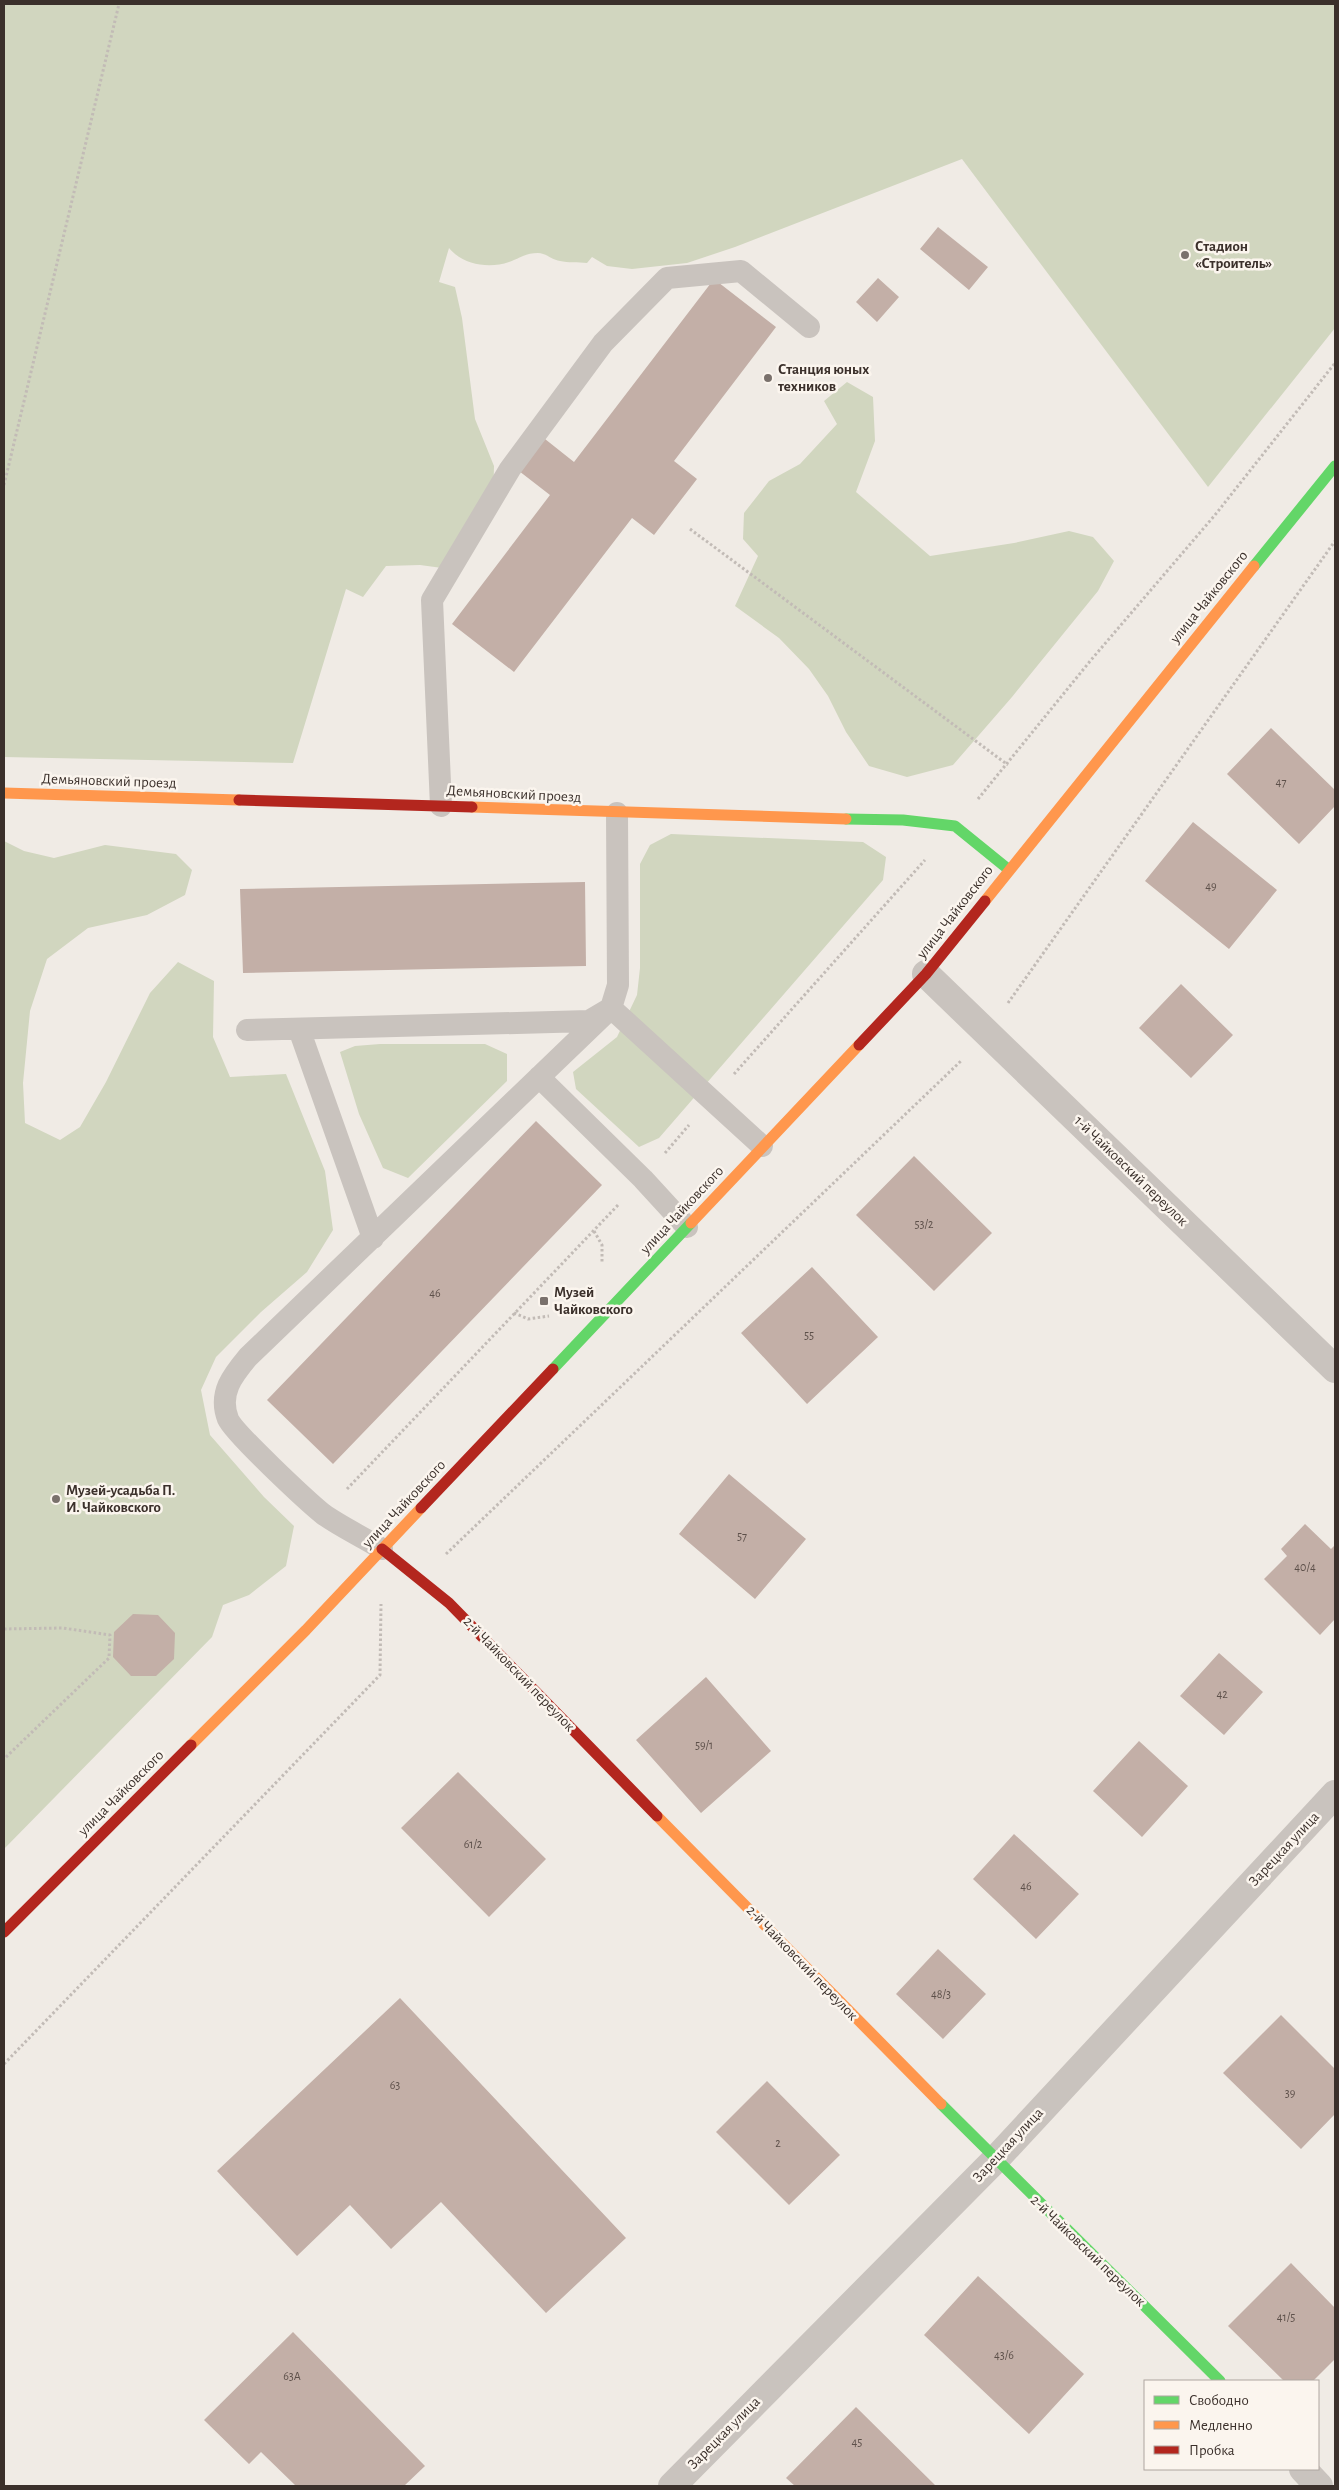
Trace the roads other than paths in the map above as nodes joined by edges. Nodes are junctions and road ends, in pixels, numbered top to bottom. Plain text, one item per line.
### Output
1 (809, 328) dead end
2 (1335, 466) edge
3 (4, 793) edge
4 (441, 806) junction
5 (617, 813) junction
6 (1008, 870) junction
7 (926, 974) junction
8 (611, 1008) junction
9 (298, 1029) junction
10 (247, 1030) dead end
11 (539, 1077) junction
12 (762, 1146) junction
13 (687, 1227) junction
14 (373, 1238) junction
15 (1335, 1369) edge
16 (382, 1549) junction
17 (1335, 1794) edge
18 (4, 1932) edge
19 (995, 2160) junction
20 (1219, 2380) edge
21 (1305, 2470) edge
22 (672, 2486) edge
23 (1319, 2486) edge

1 - 4 lane
2 - 6 street, улица Чайковского
3 - 4 street, Демьяновский проезд
4 - 5 street, Демьяновский проезд
5 - 6 street, Демьяновский проезд
5 - 8 lane
6 - 7 street, улица Чайковского
7 - 12 street, улица Чайковского
7 - 15 street, 1-й Чайковский переулок
8 - 9 lane
8 - 11 lane
8 - 12 lane
9 - 10 lane
9 - 14 lane
11 - 13 lane
11 - 14 lane
12 - 13 street, улица Чайковского
13 - 16 street, улица Чайковского
14 - 16 lane
16 - 18 street, улица Чайковского
16 - 19 street, 2-й Чайковский переулок
17 - 19 street, Зарецкая улица
19 - 20 street, 2-й Чайковский переулок
19 - 22 street, Зарецкая улица
21 - 23 street

